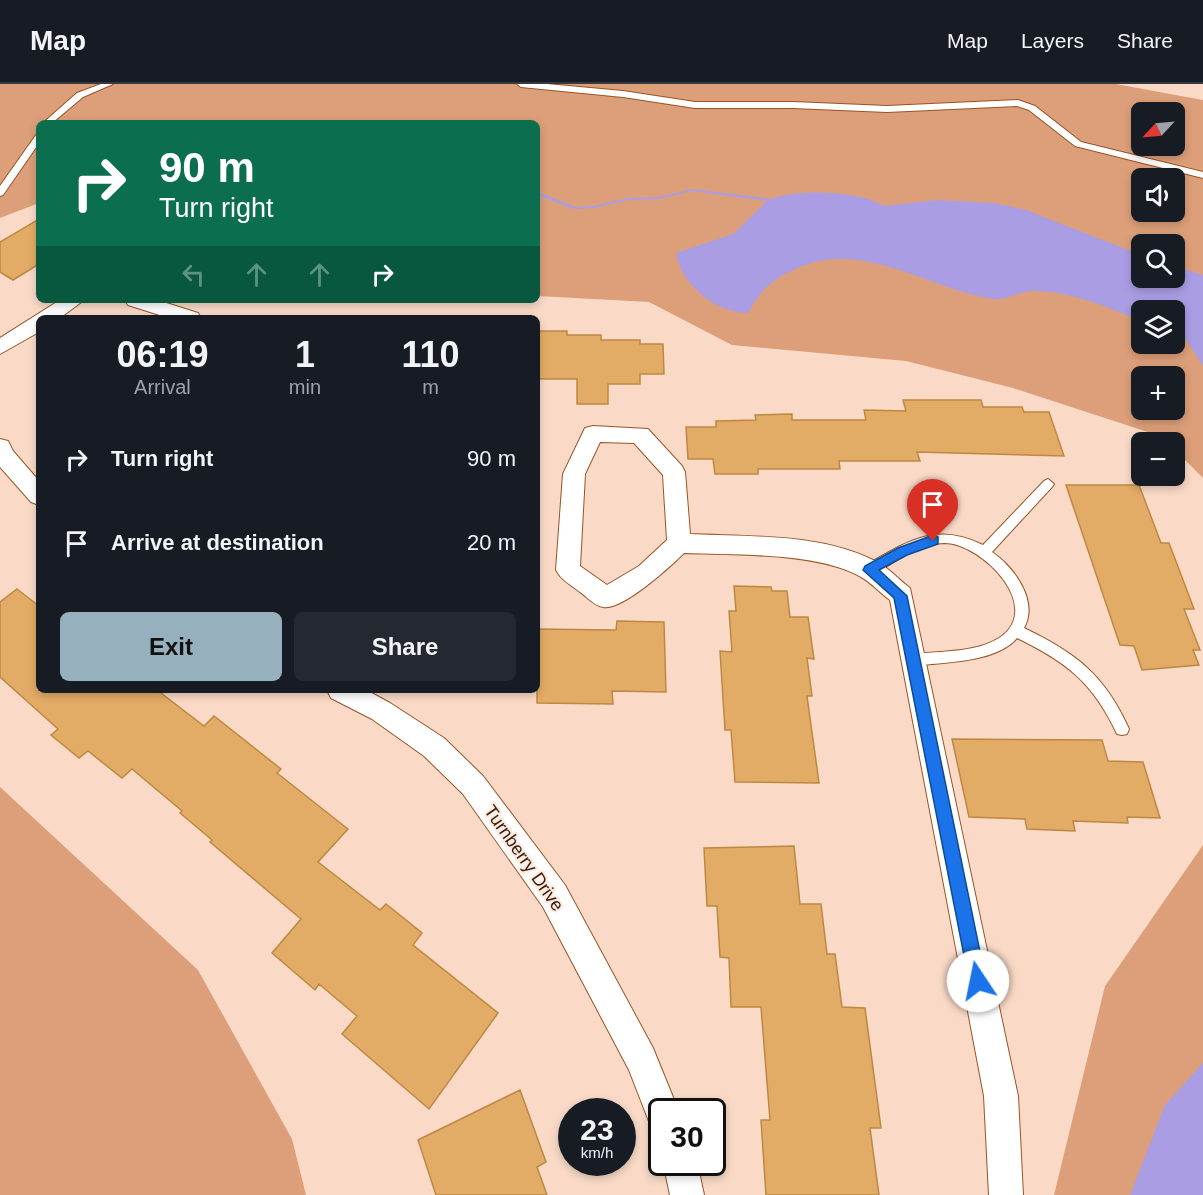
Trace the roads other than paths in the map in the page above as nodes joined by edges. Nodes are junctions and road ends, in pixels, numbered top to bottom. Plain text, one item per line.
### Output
1 (109, 84) edge
2 (521, 84) edge
3 (51, 120) edge
4 (36, 143) edge
5 (1203, 175) edge
6 (0, 193) edge
7 (69, 303) edge
8 (144, 303) edge
9 (51, 315) edge
10 (182, 315) edge
11 (36, 325) edge
12 (0, 347) edge
13 (0, 447) edge
14 (1048, 484) dead end
15 (36, 493) edge
16 (679, 543) junction
17 (985, 551) junction
18 (869, 570) junction
19 (1015, 630) junction
20 (913, 660) junction
21 (346, 693) edge
22 (1122, 729) dead end
23 (656, 1098) edge
24 (683, 1176) edge
25 (687, 1195) edge
26 (1006, 1195) edge

1 - 3 lane
2 - 5 lane
4 - 6 lane
7 - 9 street
8 - 10 street
11 - 12 street
13 - 15 street
14 - 17 lane
16 - 16 street
16 - 18 street
17 - 18 lane
17 - 19 lane
18 - 20 street
19 - 20 lane
19 - 22 lane
20 - 26 street
21 - 23 street, Turnberry Drive
24 - 25 street

